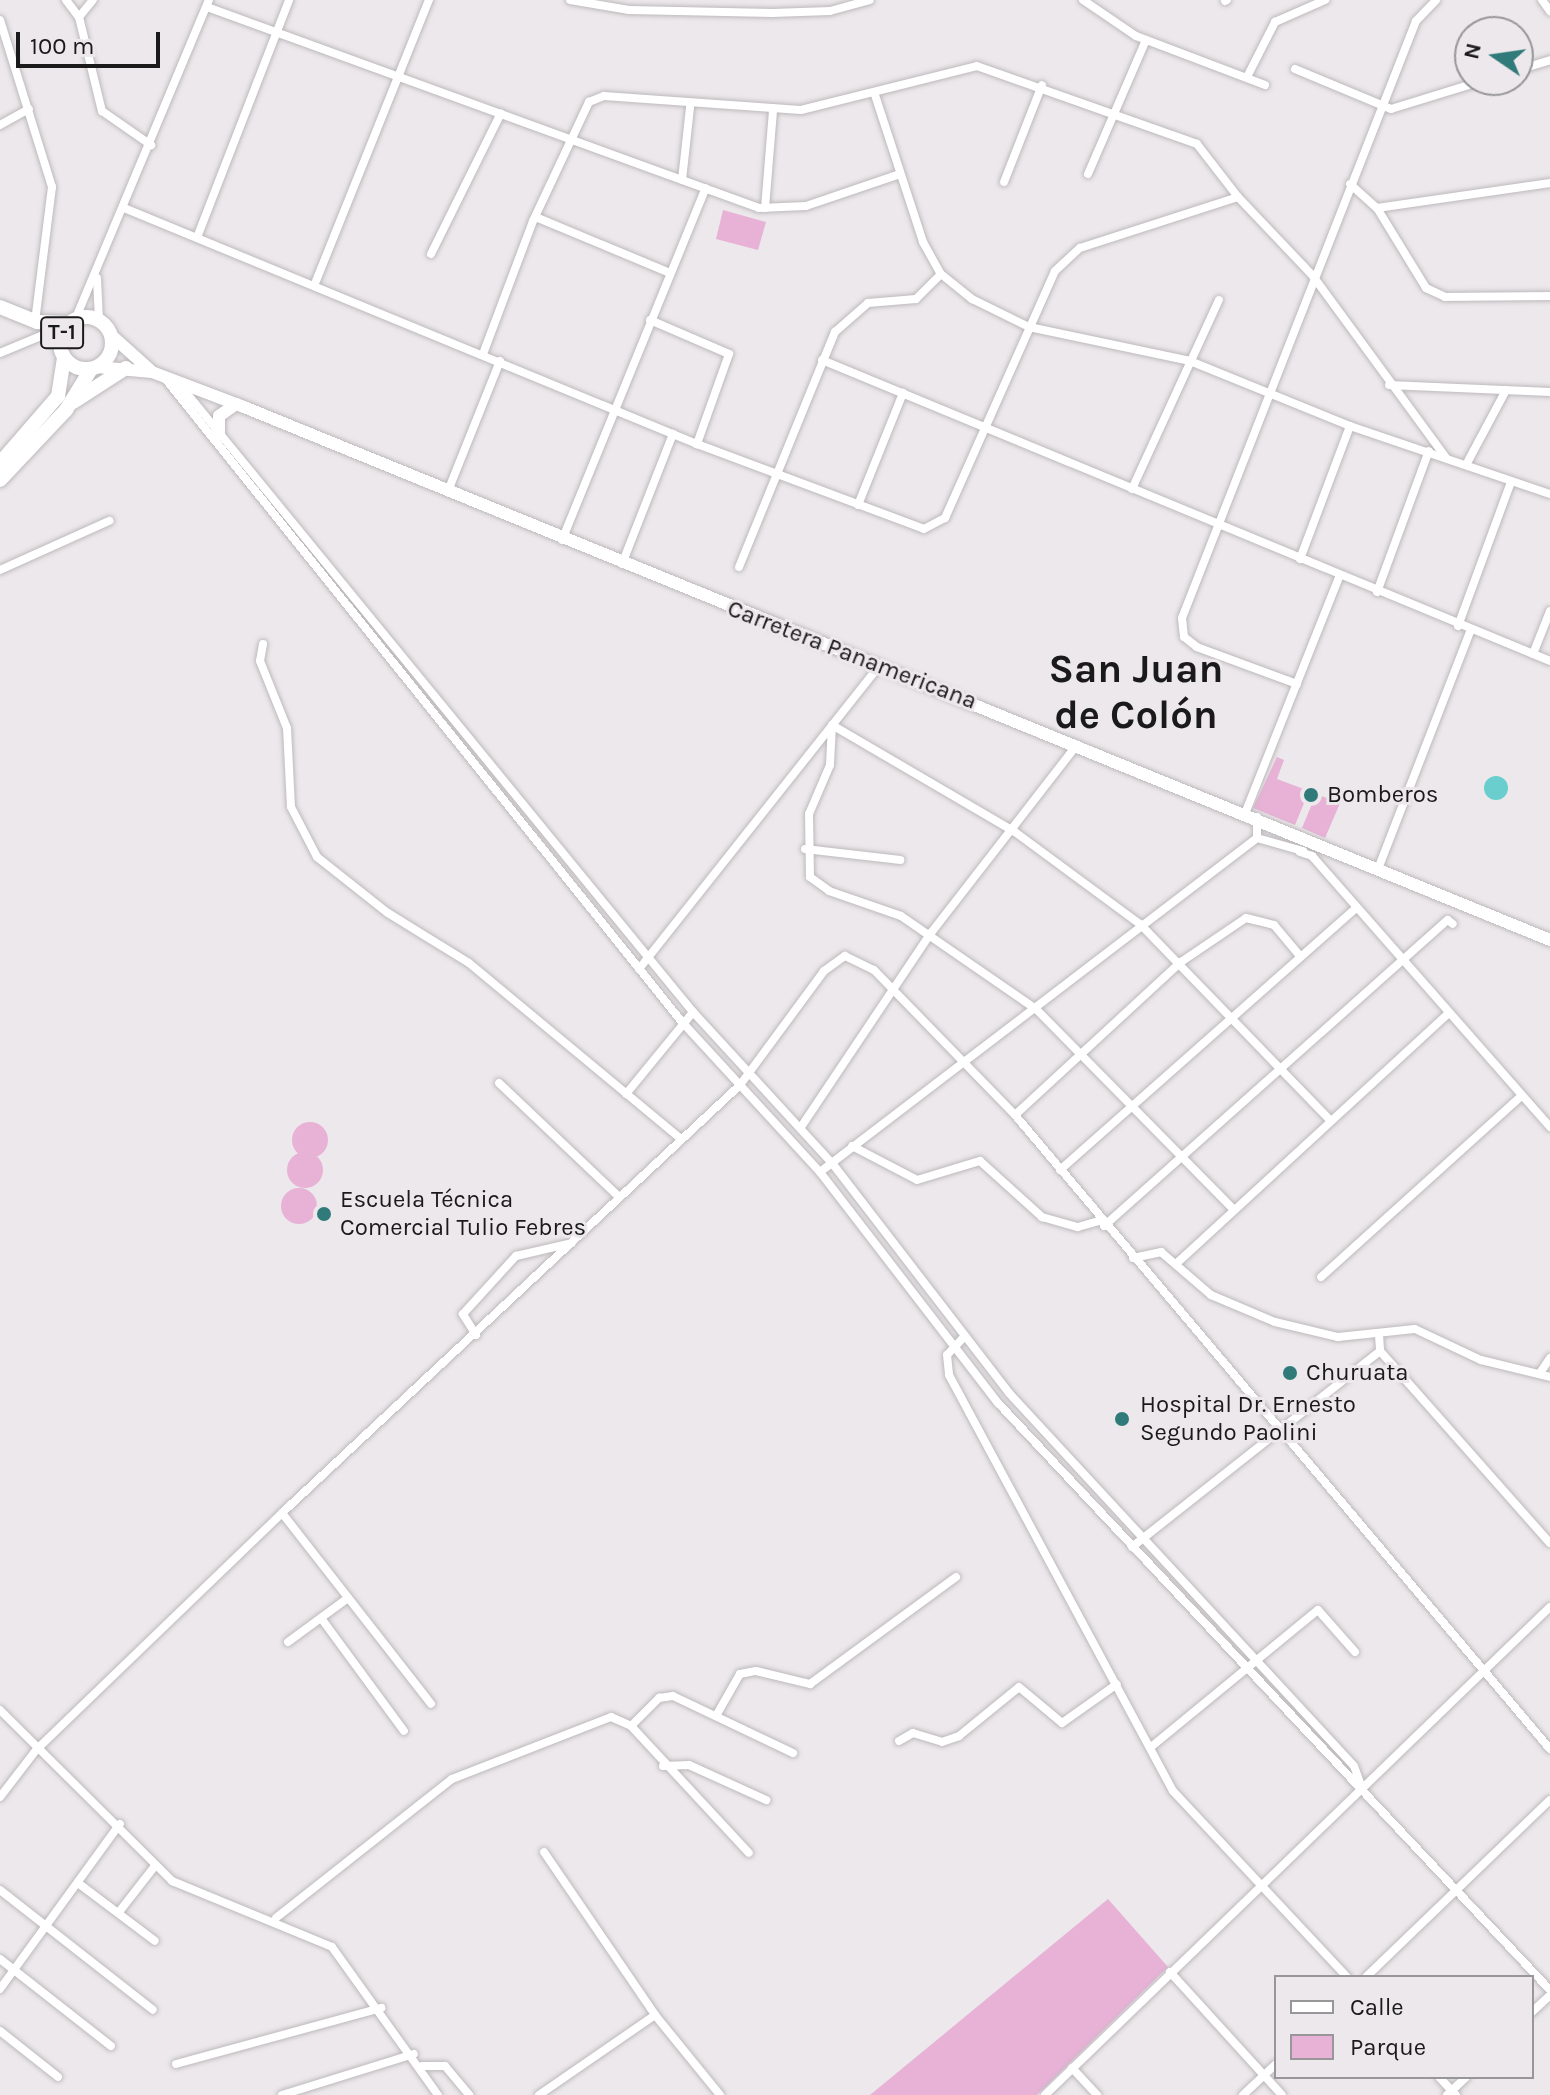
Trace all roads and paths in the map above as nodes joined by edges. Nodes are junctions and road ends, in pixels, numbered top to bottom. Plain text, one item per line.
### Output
1 (66, 0) edge
2 (93, 0) edge
3 (289, 0) edge
4 (429, 0) edge
5 (570, 0) edge
6 (682, 0) edge
7 (870, 0) edge
8 (1083, 0) edge
9 (1325, 0) edge
10 (1436, 0) edge
11 (1542, 0) edge
12 (208, 3) edge
13 (677, 11) junction
14 (1550, 11) edge
15 (79, 17) junction
16 (0, 20) edge
17 (276, 31) junction
18 (1146, 40) junction
19 (1295, 69) dead end
20 (402, 75) junction
21 (1247, 77) junction
22 (1042, 85) junction
23 (1265, 85) dead end
24 (1454, 88) edge
25 (875, 95) junction
26 (1383, 106) junction
27 (690, 107) junction
28 (29, 109) junction
29 (773, 110) junction
30 (501, 113) junction
31 (1115, 114) junction
32 (0, 125) edge
33 (574, 141) junction
34 (151, 145) junction
35 (900, 174) junction
36 (1088, 174) dead end
37 (682, 180) junction
38 (1004, 182) dead end
39 (1550, 183) edge
40 (1350, 184) junction
41 (706, 188) junction
42 (1238, 197) junction
43 (124, 208) junction
44 (765, 208) junction
45 (1377, 208) junction
46 (538, 218) junction
47 (198, 235) junction
48 (431, 254) dead end
49 (100, 262) junction
50 (670, 273) junction
51 (941, 274) junction
52 (1313, 276) junction
53 (316, 281) junction
54 (1550, 296) edge
55 (1219, 300) dead end
56 (0, 307) edge
57 (99, 320) junction
58 (650, 320) junction
59 (36, 322) junction
60 (72, 322) junction
61 (1029, 327) junction
62 (48, 333) junction
63 (111, 335) junction
64 (62, 352) junction
65 (0, 353) edge
66 (483, 354) junction
67 (822, 360) junction
68 (500, 361) junction
69 (1190, 361) junction
70 (94, 368) junction
71 (126, 368) junction
72 (157, 374) junction
73 (178, 382) junction
74 (1389, 385) junction
75 (1506, 390) junction
76 (1550, 392) edge
77 (903, 393) junction
78 (1270, 393) junction
79 (236, 404) junction
80 (70, 405) junction
81 (613, 406) junction
82 (986, 426) junction
83 (1350, 426) junction
84 (219, 434) junction
85 (673, 434) junction
86 (697, 444) junction
87 (1429, 451) junction
88 (1446, 458) junction
89 (0, 463) edge
90 (1466, 465) junction
91 (776, 475) junction
92 (0, 480) edge
93 (1511, 482) junction
94 (1132, 489) junction
95 (448, 491) junction
96 (1550, 494) edge
97 (858, 505) junction
98 (109, 521) dead end
99 (1217, 526) junction
100 (562, 541) junction
101 (1300, 559) junction
102 (621, 564) junction
103 (739, 567) dead end
104 (0, 570) edge
105 (1340, 575) junction
106 (1377, 592) junction
107 (1550, 611) edge
108 (1458, 626) junction
109 (1470, 632) junction
110 (263, 644) dead end
111 (1533, 654) junction
112 (1550, 661) edge
113 (879, 666) junction
114 (1297, 684) junction
115 (832, 725) junction
116 (1078, 744) junction
117 (1252, 813) junction
118 (1015, 832) junction
119 (1257, 838) junction
120 (1320, 845) junction
121 (805, 849) junction
122 (1300, 852) junction
123 (900, 860) dead end
124 (1378, 869) junction
125 (1356, 908) junction
126 (1140, 924) junction
127 (1453, 924) dead end
128 (931, 933) junction
129 (1550, 940) edge
130 (1299, 955) junction
131 (650, 958) junction
132 (1181, 962) junction
133 (1403, 962) junction
134 (639, 969) junction
135 (893, 988) junction
136 (1036, 1009) junction
137 (693, 1012) junction
138 (1234, 1014) junction
139 (1448, 1014) junction
140 (682, 1022) junction
141 (1084, 1054) junction
142 (966, 1065) junction
143 (1280, 1066) junction
144 (750, 1074) junction
145 (499, 1083) dead end
146 (740, 1085) junction
147 (626, 1094) junction
148 (1521, 1096) junction
149 (1135, 1103) junction
150 (1015, 1115) junction
151 (1330, 1120) junction
152 (801, 1127) junction
153 (1550, 1127) edge
154 (680, 1138) junction
155 (852, 1146) junction
156 (1182, 1155) junction
157 (832, 1163) junction
158 (1060, 1170) junction
159 (820, 1172) junction
160 (619, 1197) junction
161 (1233, 1209) junction
162 (1102, 1224) junction
163 (573, 1243) junction
164 (1133, 1258) junction
165 (1177, 1263) junction
166 (1321, 1277) dead end
167 (476, 1335) junction
168 (1379, 1335) junction
169 (963, 1338) junction
170 (952, 1347) junction
171 (1380, 1351) junction
172 (1550, 1358) edge
173 (1540, 1373) junction
174 (1550, 1377) edge
175 (1281, 1430) junction
176 (282, 1513) junction
177 (1143, 1537) junction
178 (1550, 1543) edge
179 (1132, 1547) junction
180 (956, 1577) dead end
181 (348, 1598) junction
182 (1550, 1607) edge
183 (321, 1618) junction
184 (288, 1642) dead end
185 (1355, 1652) dead end
186 (1254, 1656) junction
187 (1243, 1667) junction
188 (1485, 1671) junction
189 (1117, 1684) junction
190 (431, 1704) dead end
191 (0, 1710) edge
192 (716, 1716) junction
193 (631, 1726) junction
194 (404, 1731) dead end
195 (899, 1741) dead end
196 (1151, 1747) junction
197 (37, 1749) junction
198 (1550, 1749) edge
199 (793, 1753) dead end
200 (663, 1766) junction
201 (1362, 1786) junction
202 (0, 1797) edge
203 (766, 1800) dead end
204 (1550, 1800) edge
205 (120, 1824) junction
206 (544, 1852) dead end
207 (749, 1853) dead end
208 (155, 1866) junction
209 (78, 1883) junction
210 (1263, 1884) junction
211 (1457, 1888) junction
212 (0, 1890) edge
213 (119, 1912) junction
214 (276, 1918) junction
215 (46, 1926) junction
216 (155, 1941) dead end
217 (0, 1959) edge
218 (14, 1970) junction
219 (1170, 1972) junction
220 (1345, 1975) edge
221 (1368, 1975) edge
222 (0, 1989) edge
223 (1550, 1992) edge
224 (381, 2008) junction
225 (153, 2010) dead end
226 (1534, 2010) edge
227 (655, 2015) junction
228 (0, 2031) edge
229 (111, 2046) dead end
230 (414, 2054) junction
231 (176, 2064) dead end
232 (422, 2066) junction
233 (1274, 2066) edge
234 (1072, 2068) junction
235 (1265, 2075) junction
236 (58, 2077) dead end
237 (282, 2095) edge
238 (438, 2095) edge
239 (469, 2095) edge
240 (539, 2095) edge
241 (720, 2095) edge
242 (1045, 2095) edge
243 (1097, 2095) edge
244 (1243, 2095) edge
245 (1282, 2095) edge

1 - 15 street
2 - 15 street
3 - 17 street
4 - 20 street
5 - 13 street
6 - 13 street
7 - 13 street
8 - 18 street
9 - 21 street
10 - 26 street
11 - 14 street
12 - 17 street
12 - 34 street
15 - 34 street
16 - 28 street
17 - 20 street
17 - 47 street
18 - 21 street
18 - 31 street
19 - 26 street
20 - 30 street
20 - 53 street
21 - 23 street
22 - 25 street
22 - 31 street
22 - 38 street
24 - 26 street
25 - 29 street
25 - 35 street
26 - 40 street
27 - 29 street
27 - 33 street
27 - 37 street
28 - 32 street
28 - 59 street
29 - 44 street
30 - 33 street
30 - 48 street
31 - 36 street
31 - 42 street
33 - 37 street
33 - 46 street
34 - 43 street
35 - 44 street
35 - 51 street
37 - 41 street
39 - 45 street
40 - 45 street
40 - 52 street
41 - 44 street
41 - 50 street
42 - 52 street
42 - 61 street
43 - 47 street
43 - 49 street
45 - 54 street
46 - 50 street
46 - 66 street
47 - 53 street
49 - 57 street
49 - 60 street
50 - 58 street
51 - 61 street
51 - 67 street
52 - 74 street
52 - 78 street
53 - 66 street
55 - 69 street
56 - 59 highway, T-1
57 - 60 highway, T-1
57 - 63 highway, T-1
58 - 81 street
58 - 86 street
59 - 60 highway, T-1
59 - 62 highway, T-1
60 - 64 highway, T-1
61 - 69 street
61 - 82 street
62 - 64 highway, T-1
62 - 65 street
63 - 70 highway, T-1
63 - 72 main road, Carretera Panamericana
64 - 70 highway, T-1
64 - 89 highway, T-1
66 - 68 street
67 - 77 street
67 - 91 street
68 - 81 street
68 - 95 street
69 - 78 street
69 - 94 street
70 - 71 main road, Carretera Panamericana
70 - 80 highway, T-1
71 - 72 main road, Carretera Panamericana
71 - 80 highway
72 - 73 main road, Carretera Panamericana
72 - 134 street
73 - 79 main road, Carretera Panamericana
73 - 84 street
74 - 75 street
74 - 88 street
75 - 76 street
75 - 90 street
77 - 82 street
77 - 97 street
78 - 83 street
78 - 99 street
79 - 84 main road
79 - 95 main road, Carretera Panamericana
80 - 92 highway, T-1
81 - 85 street
81 - 100 street
82 - 94 street
82 - 97 street
83 - 87 street
83 - 101 street
84 - 131 street
85 - 86 street
85 - 102 street
86 - 91 street
87 - 88 street
87 - 106 street
88 - 90 street
90 - 93 street
91 - 97 street
91 - 103 street
93 - 96 street
93 - 108 street
94 - 99 street
95 - 100 main road, Carretera Panamericana
98 - 104 street
99 - 101 street
99 - 114 street
100 - 102 main road, Carretera Panamericana
101 - 105 street
102 - 113 main road, Carretera Panamericana
105 - 106 street
105 - 114 street
106 - 108 street
107 - 111 street
108 - 109 street
109 - 111 street
109 - 124 street
110 - 147 street
111 - 112 street
113 - 115 street
113 - 116 main road, Carretera Panamericana
114 - 117 street
115 - 118 street
115 - 121 street
115 - 131 street
116 - 117 main road, Carretera Panamericana
116 - 118 street
117 - 119 street
117 - 120 main road, Carretera Panamericana
118 - 126 street
118 - 128 street
119 - 122 street
119 - 126 street
120 - 122 street
120 - 124 main road, Carretera Panamericana
121 - 123 street
121 - 128 street
122 - 125 street
124 - 129 main road, Carretera Panamericana
125 - 130 street
125 - 133 street
126 - 132 street
126 - 136 street
127 - 133 street
128 - 135 street
128 - 136 street
130 - 132 street
130 - 138 street
131 - 134 street
131 - 137 street
132 - 138 street
132 - 141 street
133 - 139 street
133 - 143 street
134 - 140 street
135 - 142 street
135 - 144 street
135 - 152 street
136 - 141 street
136 - 142 street
137 - 140 street
137 - 144 street
138 - 143 street
138 - 149 street
139 - 148 street
139 - 151 street
140 - 146 street
140 - 147 street
141 - 149 street
141 - 150 street
142 - 150 street
142 - 155 street
143 - 151 street
143 - 156 street
144 - 146 street
144 - 152 street
145 - 160 street
146 - 154 street
146 - 159 street
147 - 154 street
148 - 153 street
148 - 166 street
149 - 156 street
149 - 158 street
150 - 158 street
151 - 161 street
152 - 157 street
154 - 160 street
155 - 157 street
155 - 162 street
156 - 161 street
156 - 162 street
157 - 159 street
157 - 169 street
158 - 162 street
159 - 170 street
160 - 163 street
161 - 165 street
162 - 164 street
163 - 167 street
163 - 167 street
164 - 165 street
164 - 175 street
165 - 168 street
167 - 176 street
168 - 171 street
168 - 173 street
169 - 170 street
169 - 177 street
170 - 179 street
170 - 189 street
171 - 175 street
171 - 178 street
172 - 173 street
173 - 174 street
175 - 177 street
175 - 188 street
176 - 181 street
176 - 197 street
177 - 179 street
177 - 186 street
179 - 187 street
180 - 192 street
181 - 183 street
181 - 190 street
182 - 188 street
183 - 184 street
183 - 194 street
185 - 186 street
186 - 187 street
186 - 201 street
187 - 196 street
187 - 201 street
188 - 198 street
188 - 201 street
189 - 195 street
189 - 196 street
191 - 197 street
192 - 193 street
192 - 199 street
193 - 200 street
193 - 214 street
196 - 210 street
197 - 202 street
197 - 205 street
200 - 203 street
200 - 207 street
201 - 210 street
201 - 211 street
204 - 211 street
205 - 208 street
205 - 209 street
206 - 227 street
208 - 213 street
208 - 214 street
209 - 213 street
209 - 215 street
210 - 219 street
210 - 220 street
211 - 221 street
211 - 223 street
212 - 215 street
213 - 216 street
214 - 224 street
215 - 218 street
215 - 225 street
217 - 218 street
218 - 222 street
218 - 229 street
219 - 234 street
219 - 235 street
223 - 226 street
224 - 230 street
224 - 231 street
227 - 240 street
227 - 241 street
228 - 236 street
230 - 232 street
230 - 237 street
232 - 238 street
232 - 239 street
233 - 235 street
234 - 242 street
234 - 243 street
235 - 244 street
235 - 245 street

